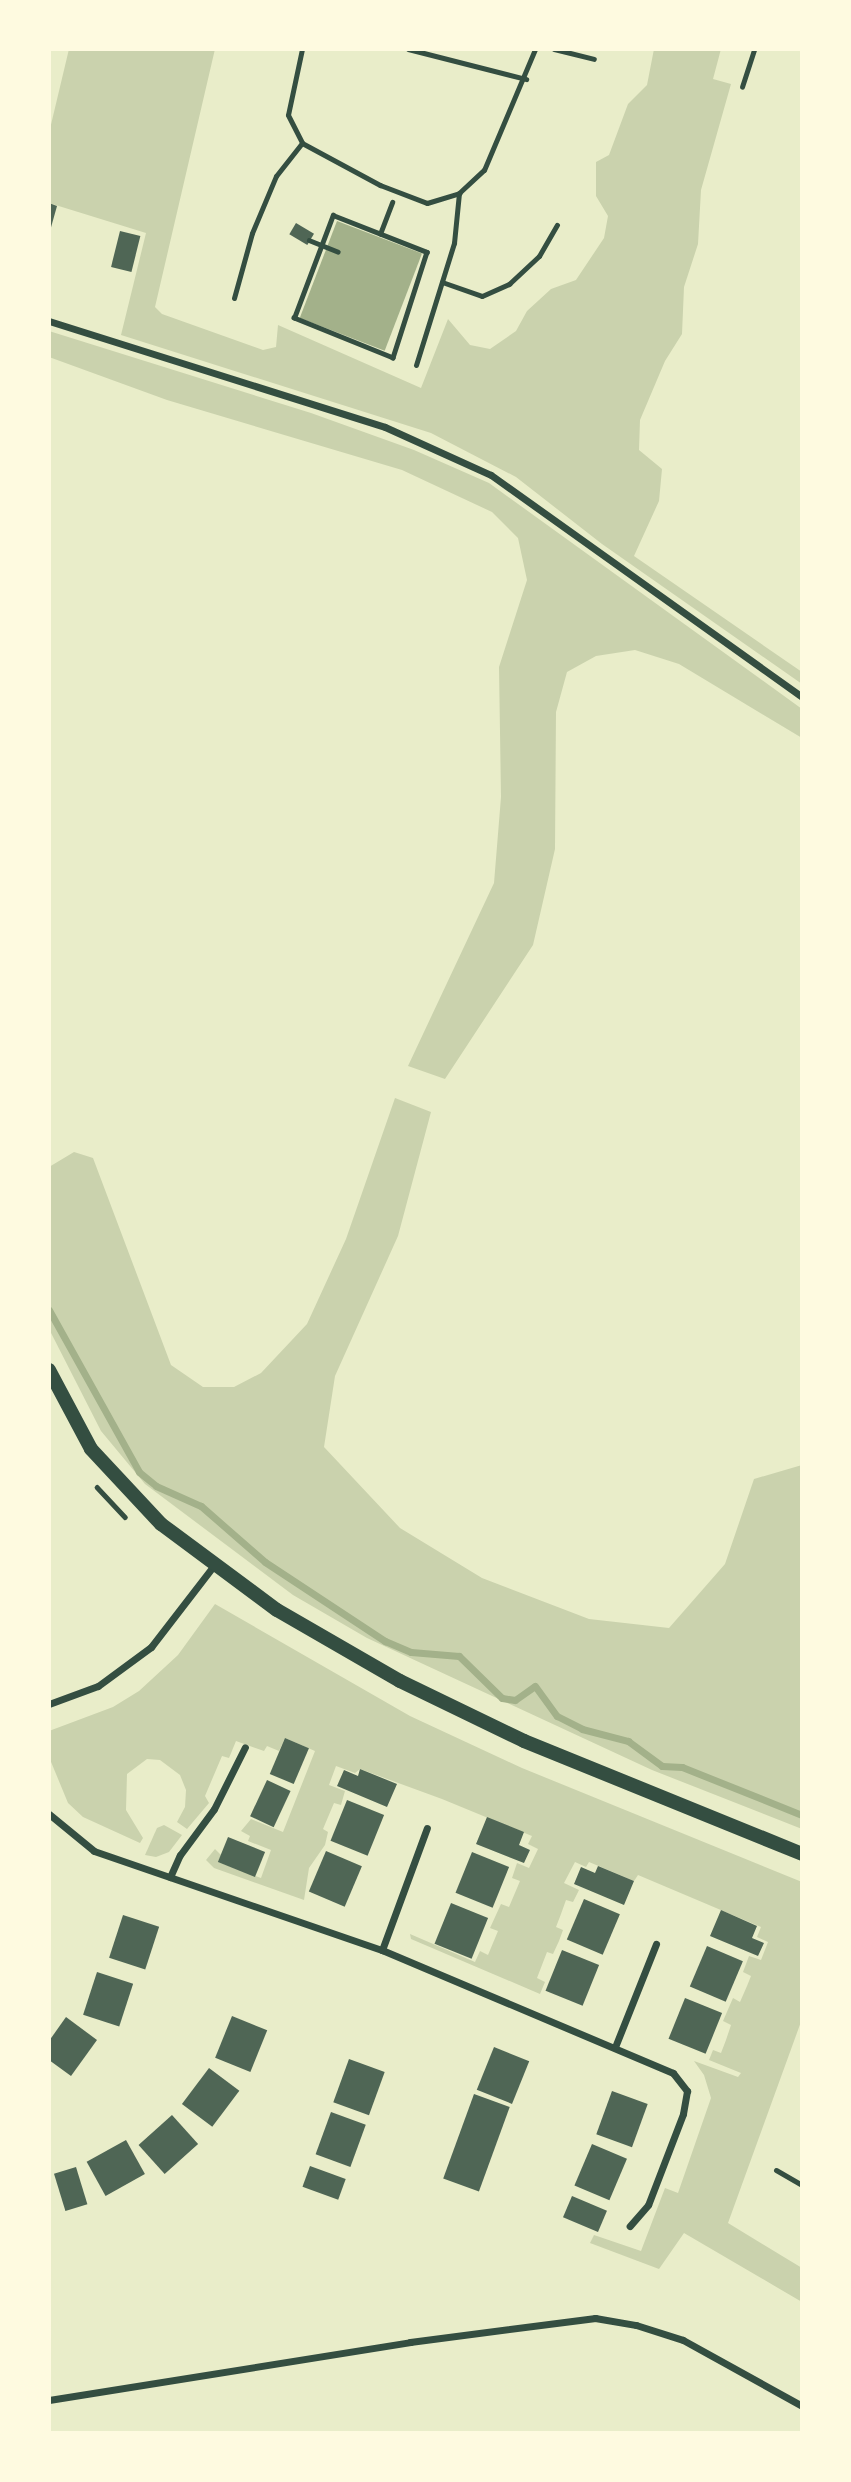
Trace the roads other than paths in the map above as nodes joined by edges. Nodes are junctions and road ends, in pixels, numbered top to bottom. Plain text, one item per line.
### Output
1 (302, 49) edge
2 (408, 49) edge
3 (535, 49) edge
4 (554, 49) edge
5 (594, 59) dead end
6 (526, 79) junction
7 (302, 143) junction
8 (459, 193) junction
9 (557, 225) dead end
10 (442, 282) junction
11 (234, 298) dead end
12 (49, 321) edge
13 (416, 365) dead end
14 (802, 697) edge
15 (49, 1370) edge
16 (215, 1564) junction
17 (49, 1704) edge
18 (245, 1747) dead end
19 (49, 1814) edge
20 (427, 1828) dead end
21 (802, 1854) edge
22 (170, 1877) junction
23 (656, 1944) dead end
24 (382, 1950) junction
25 (615, 2047) junction
26 (776, 2170) dead end
27 (802, 2185) edge
28 (630, 2226) dead end
29 (49, 2400) edge
30 (802, 2406) edge

1 - 7 lane
2 - 6 lane
3 - 6 lane
4 - 5 lane
6 - 8 lane
7 - 8 lane
7 - 11 lane
8 - 10 lane
9 - 10 lane
10 - 13 lane
12 - 14 street
15 - 16 main road
16 - 17 street
16 - 21 main road
18 - 22 street
19 - 22 street
20 - 24 street
22 - 24 street
23 - 25 street
24 - 25 street
25 - 28 street
26 - 27 lane
29 - 30 street

